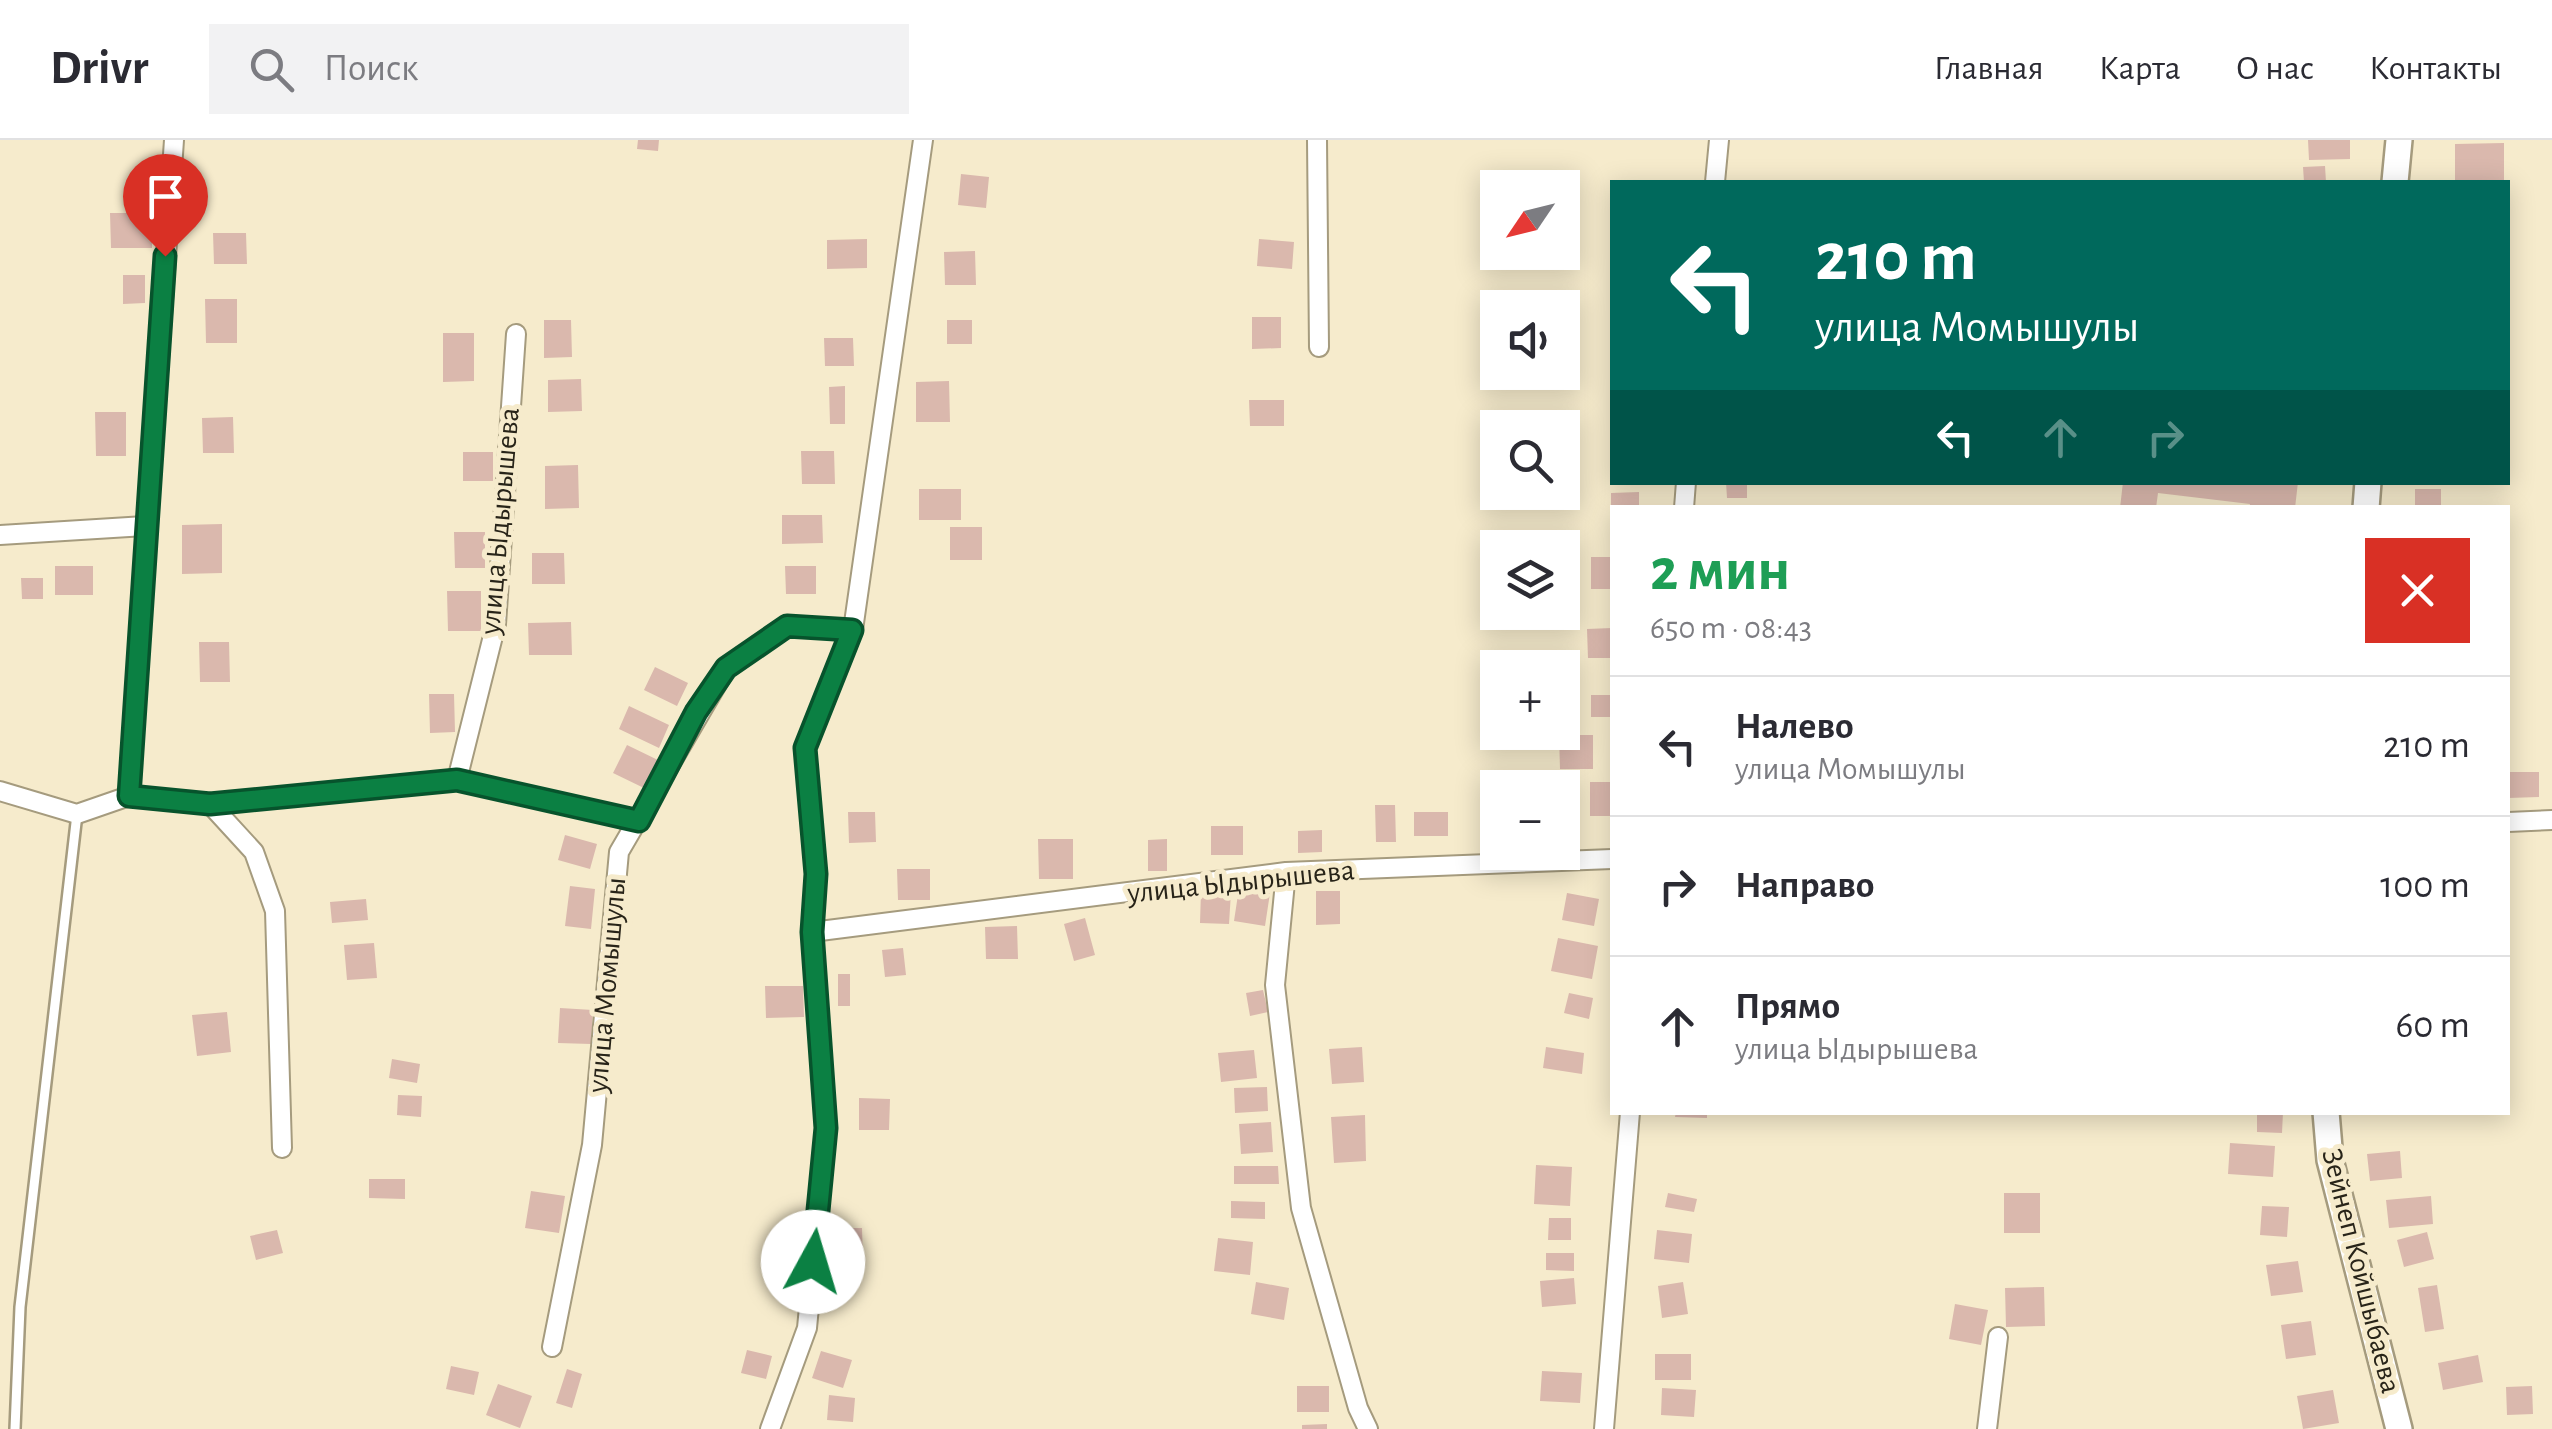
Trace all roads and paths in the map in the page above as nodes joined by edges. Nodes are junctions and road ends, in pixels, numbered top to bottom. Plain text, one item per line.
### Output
1 (174, 140) edge
2 (923, 140) edge
3 (1317, 140) edge
4 (1719, 140) edge
5 (2399, 140) edge
6 (1715, 180) edge
7 (2395, 180) edge
8 (516, 334) dead end
9 (1319, 347) dead end
10 (145, 526) junction
11 (0, 535) edge
12 (852, 630) junction
13 (457, 780) junction
14 (0, 791) edge
15 (129, 796) junction
16 (210, 804) junction
17 (77, 814) junction
18 (2552, 820) edge
19 (639, 821) junction
20 (2510, 822) edge
21 (1610, 859) edge
22 (1286, 872) junction
23 (812, 932) junction
24 (1630, 1115) edge
25 (2326, 1115) edge
26 (282, 1148) dead end
27 (1998, 1337) dead end
28 (552, 1347) dead end
29 (15, 1429) edge
30 (770, 1429) edge
31 (1368, 1429) edge
32 (1604, 1429) edge
33 (1988, 1429) edge
34 (2399, 1429) edge

1 - 10 street
2 - 12 street
3 - 9 street
4 - 6 street
5 - 7 street
8 - 13 street, улица Ыдырышева
10 - 11 street
10 - 15 street
12 - 19 street, улица Момышулы
12 - 23 street
13 - 16 street
13 - 19 street
14 - 17 street
15 - 16 street
15 - 17 street
16 - 26 street
17 - 29 lane
18 - 20 street
19 - 28 street, улица Момышулы
21 - 22 street, улица Ыдырышева
22 - 23 street, улица Ыдырышева
22 - 31 street
23 - 30 street
24 - 32 street
25 - 34 street, Зейнеп Койшыбаева
27 - 33 street

